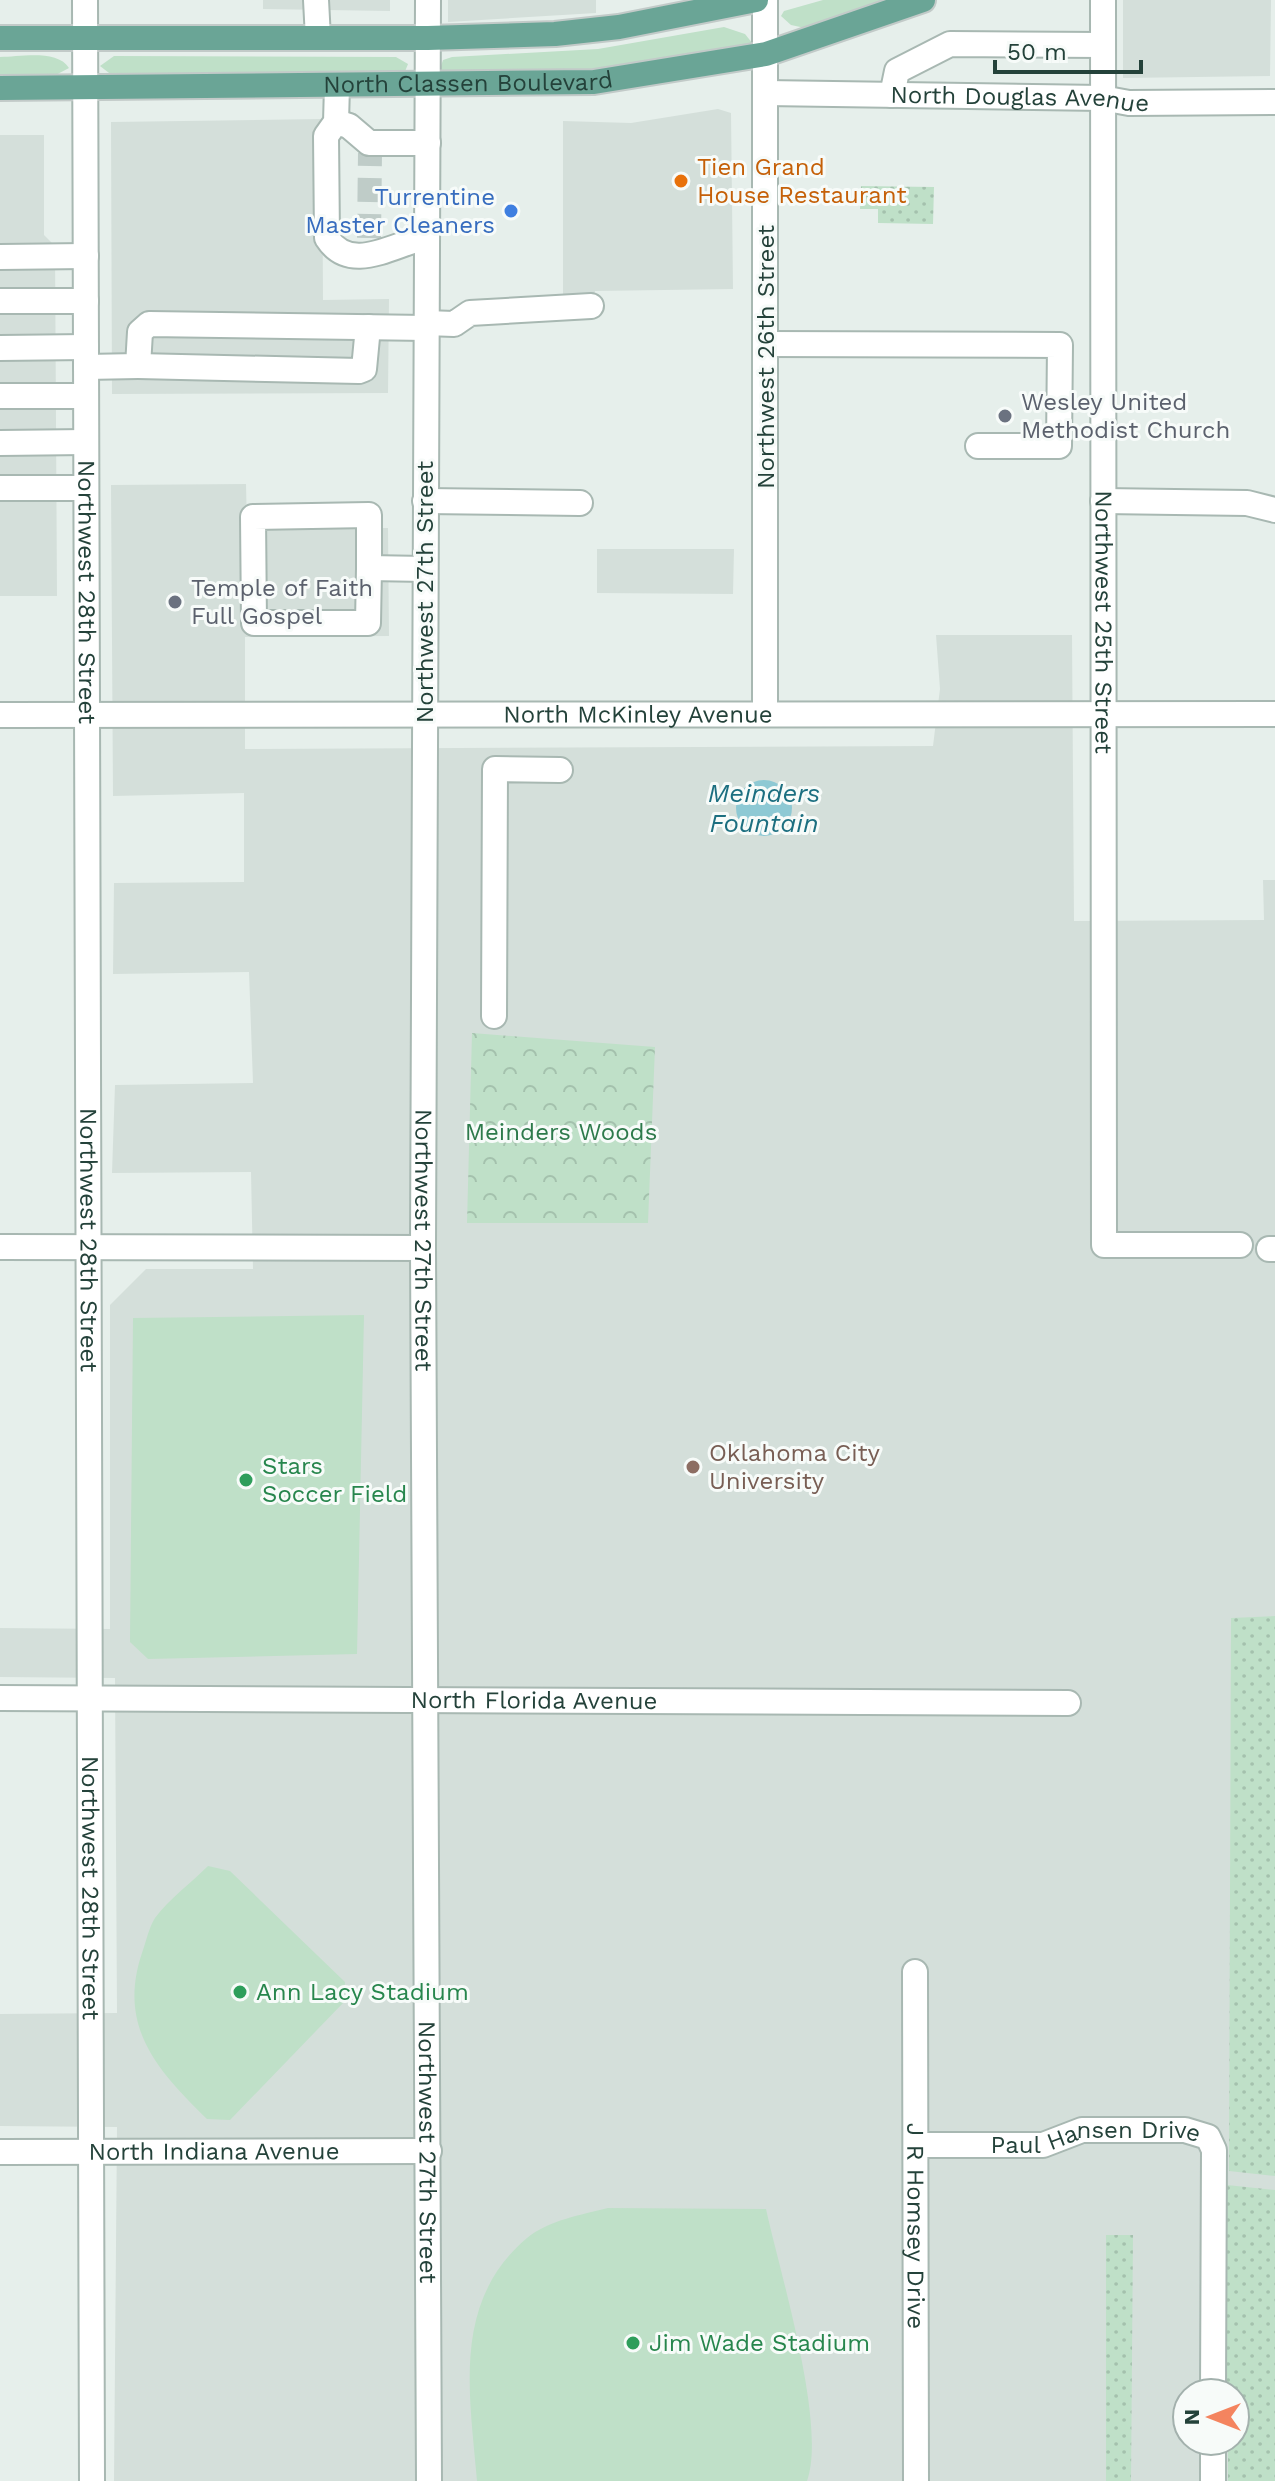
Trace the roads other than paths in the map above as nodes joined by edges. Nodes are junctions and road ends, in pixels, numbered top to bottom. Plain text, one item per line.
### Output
1 (85, 0) edge
2 (316, 0) edge
3 (428, 0) edge
4 (756, 0) edge
5 (765, 0) edge
6 (923, 0) edge
7 (1103, 0) edge
8 (0, 38) edge
9 (85, 38) junction
10 (318, 38) junction
11 (428, 38) junction
12 (1103, 45) junction
13 (766, 54) junction
14 (337, 86) junction
15 (427, 86) junction
16 (0, 88) edge
17 (85, 88) junction
18 (766, 93) junction
19 (892, 95) junction
20 (1102, 98) junction
21 (1275, 102) edge
22 (336, 122) junction
23 (428, 143) junction
24 (427, 237) junction
25 (86, 256) junction
26 (0, 257) edge
27 (0, 301) edge
28 (86, 301) junction
29 (591, 306) dead end
30 (426, 325) junction
31 (368, 327) junction
32 (765, 344) junction
33 (0, 348) edge
34 (86, 357) junction
35 (138, 366) junction
36 (1103, 390) junction
37 (1060, 391) junction
38 (0, 396) edge
39 (86, 396) junction
40 (86, 442) junction
41 (0, 443) edge
42 (978, 446) dead end
43 (0, 488) edge
44 (86, 488) junction
45 (425, 501) junction
46 (1103, 501) junction
47 (580, 503) dead end
48 (1275, 510) edge
49 (369, 568) junction
50 (425, 569) junction
51 (1103, 713) junction
52 (765, 714) junction
53 (1275, 714) edge
54 (0, 715) edge
55 (87, 715) junction
56 (425, 715) junction
57 (560, 770) dead end
58 (494, 1016) dead end
59 (1240, 1245) dead end
60 (0, 1247) edge
61 (89, 1247) junction
62 (423, 1248) junction
63 (0, 1698) edge
64 (90, 1699) junction
65 (426, 1700) junction
66 (1068, 1703) dead end
67 (915, 1972) dead end
68 (917, 2145) junction
69 (429, 2151) junction
70 (0, 2152) edge
71 (91, 2153) junction
72 (1213, 2377) edge
73 (1213, 2457) edge
74 (92, 2481) edge
75 (429, 2481) edge
76 (916, 2481) edge
77 (1213, 2481) edge

1 - 9 street, Northwest 28th Street
2 - 10 street
3 - 11 street, Northwest 27th Street
4 - 11 main road, North Classen Boulevard
5 - 13 street, Northwest 26th Street
6 - 13 main road, North Classen Boulevard
7 - 12 street, Northwest 25th Street
8 - 9 main road, North Classen Boulevard
9 - 10 main road, North Classen Boulevard
9 - 17 street, Northwest 28th Street
10 - 11 main road, North Classen Boulevard
11 - 15 street, Northwest 27th Street
12 - 19 street
12 - 20 street, Northwest 25th Street
13 - 15 main road, North Classen Boulevard
13 - 18 street, Northwest 26th Street
14 - 15 main road, North Classen Boulevard
14 - 17 main road, North Classen Boulevard
14 - 22 street
15 - 23 street, Northwest 27th Street
16 - 17 main road, North Classen Boulevard
17 - 25 street, Northwest 28th Street
18 - 19 street, North Douglas Avenue
18 - 32 street, Northwest 26th Street
19 - 20 street, North Douglas Avenue
20 - 21 street, North Douglas Avenue
20 - 36 street, Northwest 25th Street
22 - 23 street
22 - 24 street
23 - 24 street, Northwest 27th Street
24 - 30 street, Northwest 27th Street
25 - 26 street
25 - 28 street, Northwest 28th Street
27 - 28 street
28 - 34 street, Northwest 28th Street
29 - 30 street
30 - 31 street
30 - 45 street, Northwest 27th Street
31 - 35 street
31 - 35 street
32 - 37 street
32 - 52 street, Northwest 26th Street
33 - 34 street
34 - 35 street
34 - 39 street, Northwest 28th Street
36 - 37 street
36 - 46 street, Northwest 25th Street
37 - 42 street
38 - 39 street
39 - 40 street, Northwest 28th Street
40 - 41 street
40 - 44 street, Northwest 28th Street
43 - 44 street
44 - 55 street, Northwest 28th Street
45 - 47 street
45 - 50 street, Northwest 27th Street
46 - 48 street
46 - 51 street, Northwest 25th Street
49 - 49 street
49 - 50 street
50 - 56 street, Northwest 27th Street
51 - 52 street, North McKinley Avenue
51 - 53 street, North McKinley Avenue
51 - 59 street, Northwest 25th Street
52 - 56 street, North McKinley Avenue
54 - 55 street, North McKinley Avenue
55 - 56 street, North McKinley Avenue
55 - 61 street, Northwest 28th Street
56 - 62 street, Northwest 27th Street
57 - 58 street
60 - 61 street
61 - 62 street
61 - 64 street, Northwest 28th Street
62 - 65 street, Northwest 27th Street
63 - 64 street, North Florida Avenue
64 - 65 street, North Florida Avenue
64 - 71 street, Northwest 28th Street
65 - 66 street, North Florida Avenue
65 - 69 street, Northwest 27th Street
67 - 68 street, J R Homsey Drive
68 - 72 street, Paul Hansen Drive
68 - 76 street, J R Homsey Drive
69 - 71 street, North Indiana Avenue
69 - 75 street, Northwest 27th Street
70 - 71 street, North Indiana Avenue
71 - 74 street, Northwest 28th Street
73 - 77 street

